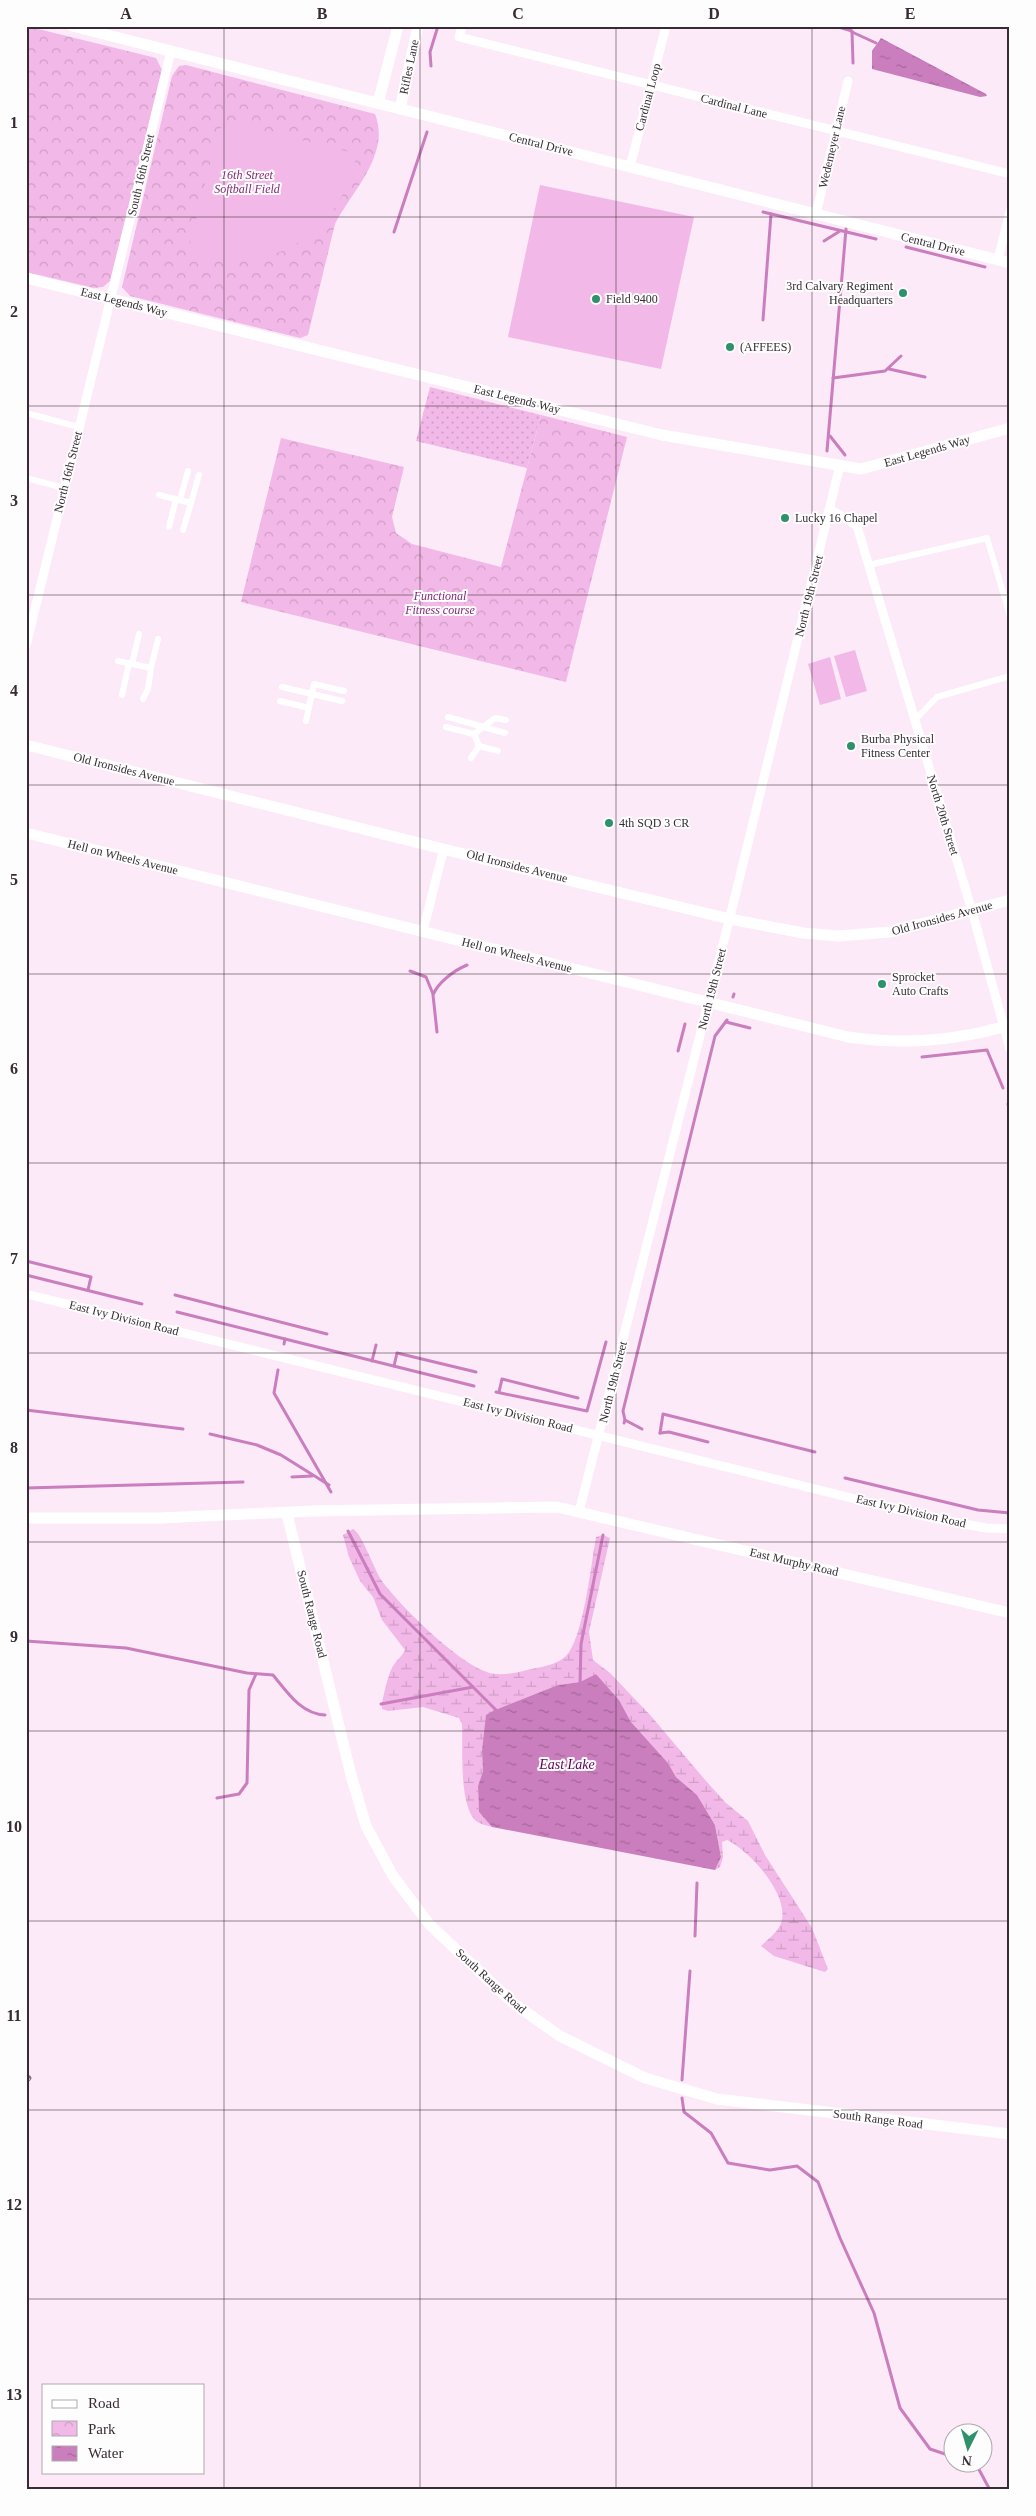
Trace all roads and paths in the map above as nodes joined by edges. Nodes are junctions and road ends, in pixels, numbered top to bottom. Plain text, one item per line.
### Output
1 (72, 26) edge
2 (398, 26) edge
3 (418, 26) edge
4 (462, 26) edge
5 (666, 26) edge
6 (171, 51) junction
7 (848, 81) dead end
8 (652, 85) junction
9 (378, 103) junction
10 (400, 109) junction
11 (835, 132) junction
12 (630, 167) junction
13 (1010, 174) edge
14 (1010, 211) edge
15 (816, 214) junction
16 (998, 260) junction
17 (1010, 262) edge
18 (26, 278) edge
19 (112, 298) junction
20 (26, 413) edge
21 (79, 427) junction
22 (1010, 428) edge
23 (840, 465) junction
24 (188, 471) dead end
25 (199, 475) dead end
26 (26, 478) edge
27 (64, 488) junction
28 (159, 495) dead end
29 (178, 500) junction
30 (191, 503) junction
31 (830, 509) junction
32 (168, 526) dead end
33 (184, 530) dead end
34 (868, 565) junction
35 (1010, 616) edge
36 (139, 634) dead end
37 (158, 639) dead end
38 (26, 646) edge
39 (118, 661) dead end
40 (130, 664) junction
41 (151, 668) junction
42 (1010, 676) edge
43 (282, 687) dead end
44 (344, 690) dead end
45 (312, 694) junction
46 (122, 695) dead end
47 (143, 700) dead end
48 (280, 702) dead end
49 (342, 702) dead end
50 (309, 708) junction
51 (448, 717) dead end
52 (506, 720) dead end
53 (914, 720) junction
54 (306, 721) dead end
55 (446, 727) dead end
56 (482, 727) junction
57 (505, 733) dead end
58 (474, 734) junction
59 (26, 744) edge
60 (479, 746) junction
61 (498, 751) dead end
62 (471, 758) dead end
63 (26, 833) edge
64 (444, 848) junction
65 (1010, 900) edge
66 (972, 911) junction
67 (730, 919) junction
68 (423, 931) junction
69 (708, 1002) junction
70 (1007, 1026) edge
71 (1010, 1049) edge
72 (26, 1294) edge
73 (599, 1435) junction
74 (579, 1512) junction
75 (287, 1514) junction
76 (26, 1518) edge
77 (1010, 1529) edge
78 (1010, 1613) edge
79 (1010, 2134) edge

1 - 6 street, Central Drive
2 - 9 street, Rifles Lane
3 - 10 street, Rifles Lane
4 - 8 street, Cardinal Lane
5 - 8 street, Cardinal Loop
6 - 9 street, Central Drive
6 - 19 street, South 16th Street
7 - 11 street, Wedemeyer Lane
8 - 11 street, Cardinal Lane
8 - 12 street, Cardinal Loop
9 - 10 street, Central Drive
10 - 12 street, Central Drive
11 - 13 street, Cardinal Lane
11 - 15 street, Wedemeyer Lane
12 - 15 street, Central Drive
14 - 16 street
15 - 16 street, Central Drive
16 - 17 street, Central Drive
18 - 19 street, East Legends Way
19 - 21 street, North 16th Street
19 - 23 street, East Legends Way
20 - 21 street
21 - 27 street, North 16th Street
22 - 23 street, East Legends Way
23 - 31 street, North 19th Street
24 - 29 street
25 - 30 street
26 - 27 street
27 - 38 street, North 16th Street
28 - 29 street
29 - 30 street
29 - 32 street
30 - 33 street
31 - 34 street, North 20th Street
31 - 67 street, North 19th Street
34 - 35 street
34 - 53 street, North 20th Street
36 - 40 street
37 - 41 street
39 - 40 street
40 - 41 street
40 - 46 street
41 - 47 street
42 - 53 street
43 - 45 street
44 - 45 street
45 - 49 street
45 - 50 street
48 - 50 street
50 - 54 street
51 - 56 street
52 - 56 street
53 - 66 street, North 20th Street
55 - 58 street
56 - 57 street
56 - 58 street
58 - 60 street
59 - 64 street, Old Ironsides Avenue
60 - 61 street
60 - 62 street
63 - 68 street, Hell on Wheels Avenue
64 - 67 street, Old Ironsides Avenue
64 - 68 street
65 - 66 street, Old Ironsides Avenue
66 - 67 street, Old Ironsides Avenue
66 - 70 street, North 20th Street
67 - 69 street, North 19th Street
68 - 69 street, Hell on Wheels Avenue
69 - 70 street, Hell on Wheels Avenue
69 - 73 street, North 19th Street
70 - 71 street, North 20th Street
72 - 73 street, East Ivy Division Road
73 - 74 street, North 19th Street
73 - 77 street, East Ivy Division Road
74 - 75 street, East Murphy Road
74 - 78 street, East Murphy Road
75 - 76 street, East Murphy Road
75 - 79 street, South Range Road

